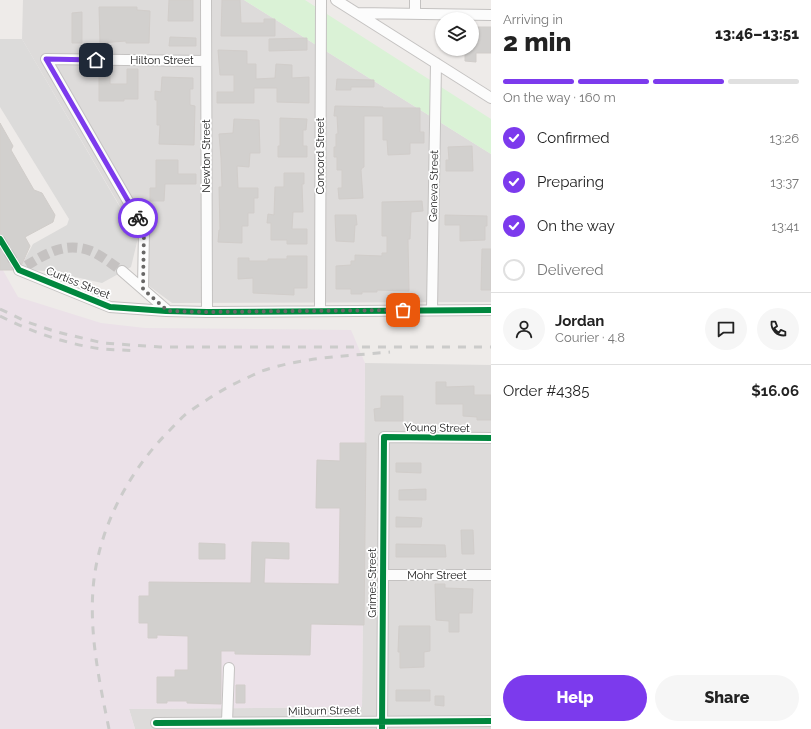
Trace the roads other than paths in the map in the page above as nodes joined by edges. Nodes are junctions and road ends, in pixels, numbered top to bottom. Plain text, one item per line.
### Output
1 (206, 0) edge
2 (321, 0) edge
3 (336, 0) edge
4 (415, 0) edge
5 (357, 13) junction
6 (415, 14) junction
7 (491, 15) edge
8 (206, 61) junction
9 (436, 62) junction
10 (491, 98) edge
11 (18, 270) dead end
12 (122, 272) tunnel mouth
13 (143, 289) junction
14 (432, 310) junction
15 (491, 310) edge
16 (168, 311) junction
17 (320, 311) junction
18 (206, 312) junction
19 (384, 437) joint
20 (491, 438) edge
21 (382, 575) junction
22 (491, 575) edge
23 (229, 668) dead end
24 (491, 721) edge
25 (227, 722) junction
26 (156, 723) dead end
27 (382, 725) edge

1 - 8 street, Newton Street
2 - 17 street, Concord Street
3 - 5 street
4 - 6 street
5 - 6 street
5 - 9 street
6 - 7 street
8 - 13 street, Hilton Street
8 - 18 street, Newton Street
9 - 10 street
9 - 14 street, Geneva Street
11 - 16 street, Curtiss Street
12 - 13 street
13 - 16 street
14 - 15 street, Curtiss Street
14 - 17 street, Curtiss Street
16 - 18 street, Curtiss Street
17 - 18 street, Curtiss Street
19 - 20 street, Young Street
19 - 21 street, Grimes Street
21 - 22 street, Mohr Street
21 - 27 street, Grimes Street
23 - 25 street
24 - 27 street, Milburn Street
25 - 26 street, Milburn Street
25 - 27 street, Milburn Street

